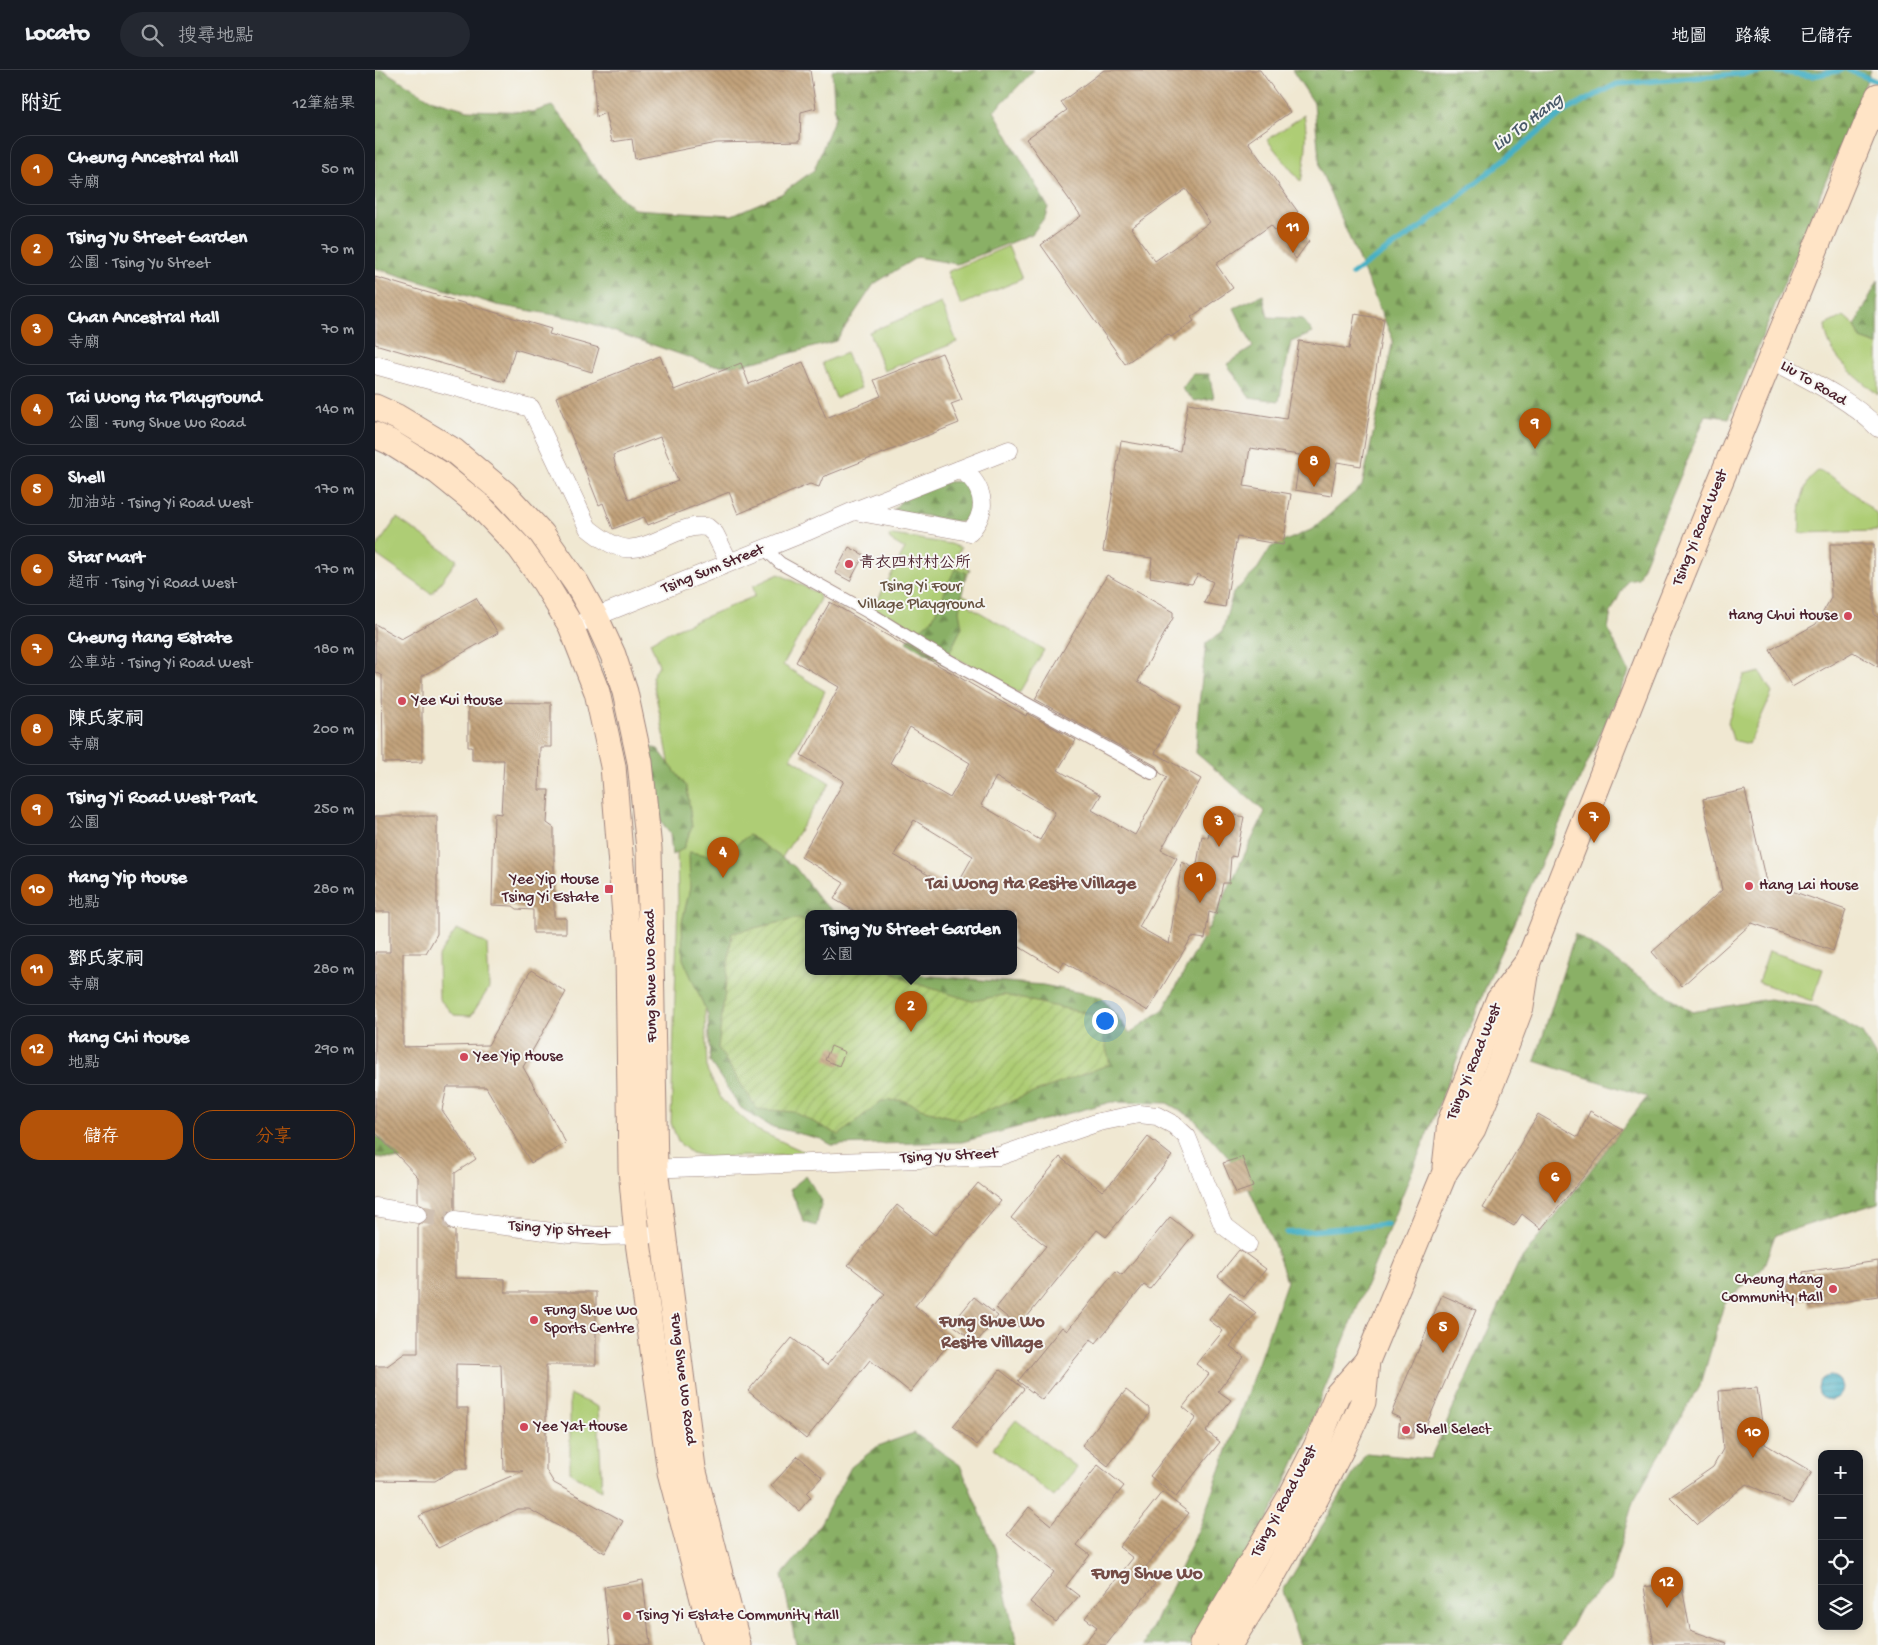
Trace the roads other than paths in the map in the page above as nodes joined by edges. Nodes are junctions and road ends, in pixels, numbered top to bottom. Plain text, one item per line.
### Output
1 (1878, 96) edge
2 (1770, 359) junction
3 (375, 365) edge
4 (375, 408) edge
5 (1878, 428) edge
6 (375, 435) edge
7 (1009, 450) dead end
8 (959, 470) junction
9 (854, 511) junction
10 (765, 549) junction
11 (729, 562) junction
12 (596, 618) junction
13 (571, 626) junction
14 (1152, 773) dead end
15 (643, 1169) junction
16 (375, 1207) edge
17 (418, 1214) tunnel mouth
18 (455, 1220) tunnel mouth
19 (663, 1234) junction
20 (637, 1235) junction
21 (1248, 1244) dead end
22 (1367, 1360) junction
23 (715, 1645) edge
24 (738, 1645) edge
25 (1202, 1645) edge
26 (1229, 1645) edge

1 - 2 main road, Tsing Yi Road West
2 - 5 street, Liu To Road
2 - 22 main road, Tsing Yi Road West
3 - 11 street
4 - 12 main road, Fung Shue Wo Road
6 - 13 main road, Fung Shue Wo Road
7 - 8 street, Tsing Sum Street
8 - 9 street, Tsing Sum Street
8 - 9 street
9 - 10 street, Tsing Sum Street
10 - 11 street, Tsing Sum Street
10 - 14 street
11 - 12 street, Tsing Sum Street
12 - 13 street, Tsing Sum Street
12 - 15 main road, Fung Shue Wo Road
13 - 15 main road, Fung Shue Wo Road
15 - 19 main road, Fung Shue Wo Road
15 - 20 main road, Fung Shue Wo Road
15 - 21 street, Tsing Yu Street
16 - 17 street
18 - 20 street, Tsing Yip Street
19 - 20 street, Tsing Yip Street
19 - 24 main road, Fung Shue Wo Road
20 - 23 main road, Fung Shue Wo Road
22 - 25 main road, Tsing Yi Road West
22 - 26 main road, Tsing Yi Road West

